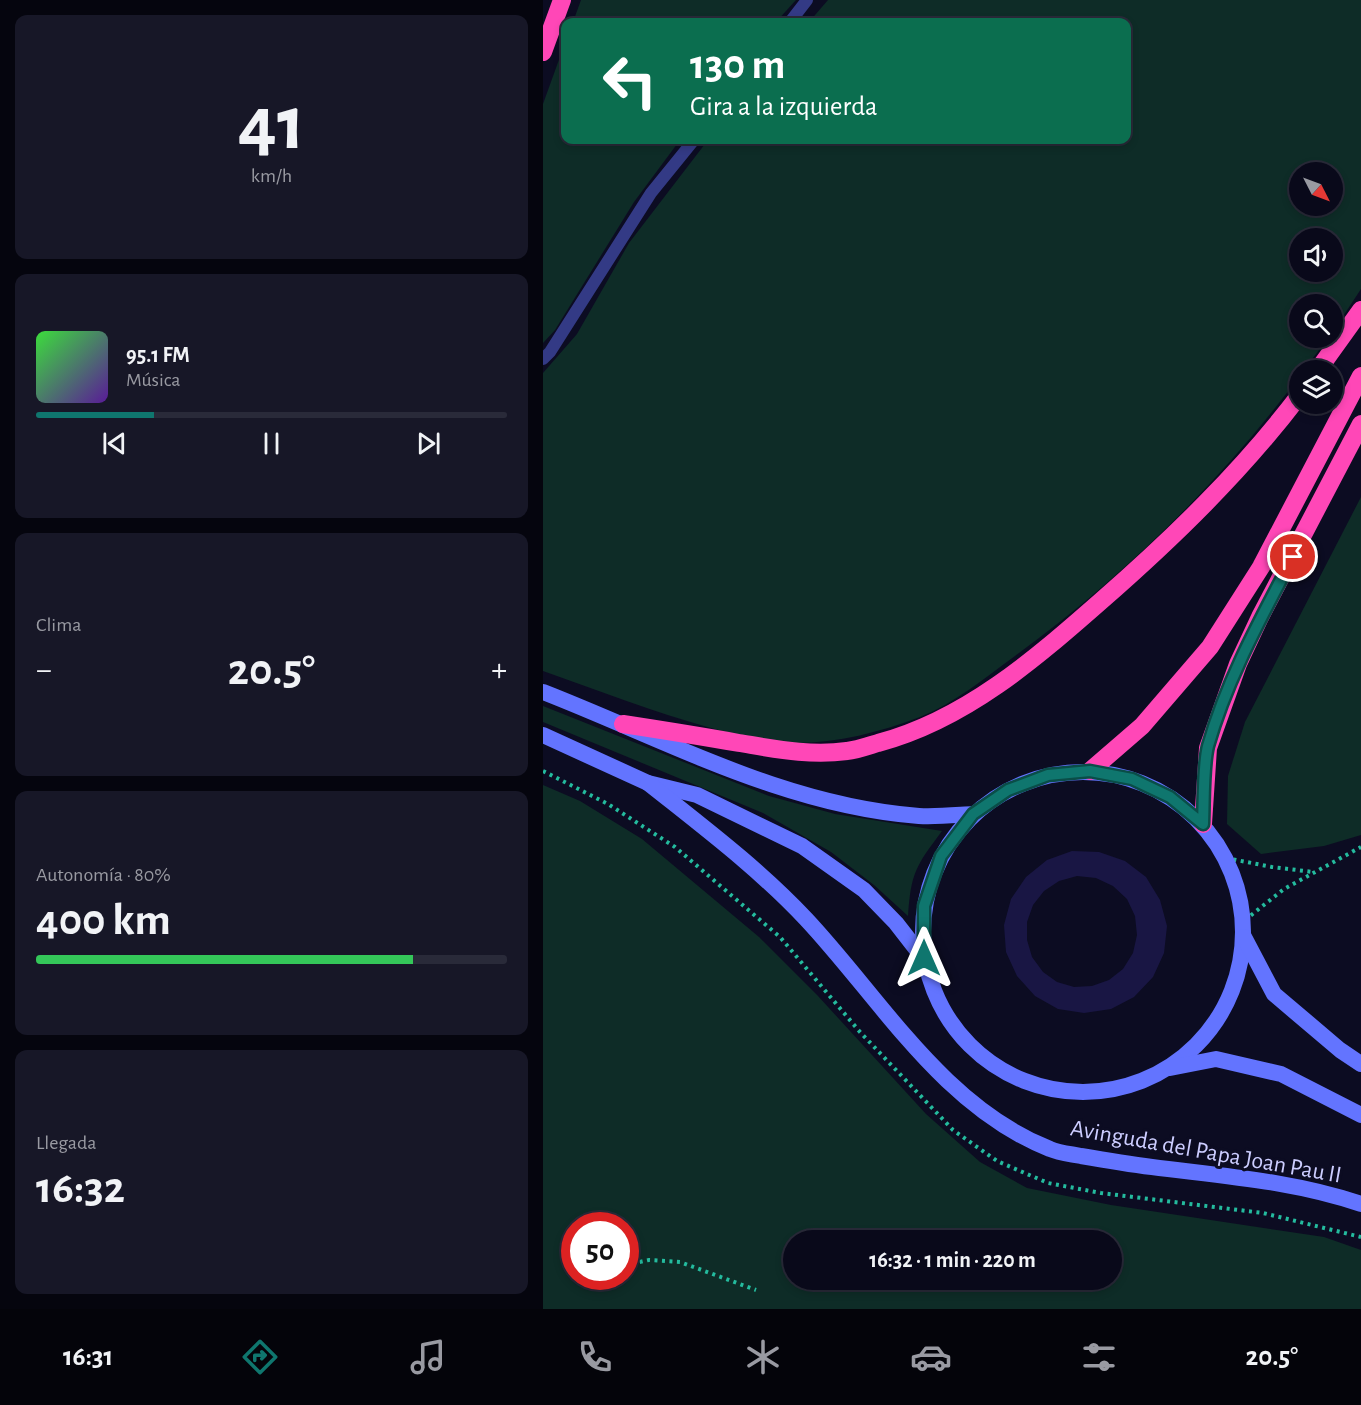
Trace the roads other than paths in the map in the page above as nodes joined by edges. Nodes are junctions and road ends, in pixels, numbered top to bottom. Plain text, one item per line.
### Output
1 (562, 0) edge
2 (807, 0) edge
3 (793, 18) edge
4 (543, 52) edge
5 (691, 144) edge
6 (1361, 310) edge
7 (543, 359) edge
8 (1325, 360) edge
9 (1361, 376) edge
10 (1289, 408) edge
11 (1361, 424) edge
12 (543, 692) edge
13 (623, 724) junction
14 (543, 735) edge
15 (1090, 771) junction
16 (648, 783) junction
17 (973, 814) junction
18 (1203, 824) junction
19 (1243, 930) junction
20 (924, 958) junction
21 (1361, 1064) edge
22 (1169, 1068) junction
23 (1361, 1115) edge
24 (1361, 1204) edge

1 - 4 highway
2 - 3 lane
5 - 7 lane
6 - 8 highway
9 - 15 highway
10 - 13 highway
11 - 18 highway
12 - 13 main road
13 - 17 main road
14 - 16 main road, Avinguda del Papa Joan Pau II
15 - 17 main road
15 - 18 main road
16 - 20 main road, Avinguda del Papa Joan Pau II
16 - 24 main road, Avinguda del Papa Joan Pau II
17 - 20 main road
18 - 19 main road
19 - 21 main road
19 - 22 main road
20 - 22 main road
22 - 23 main road

